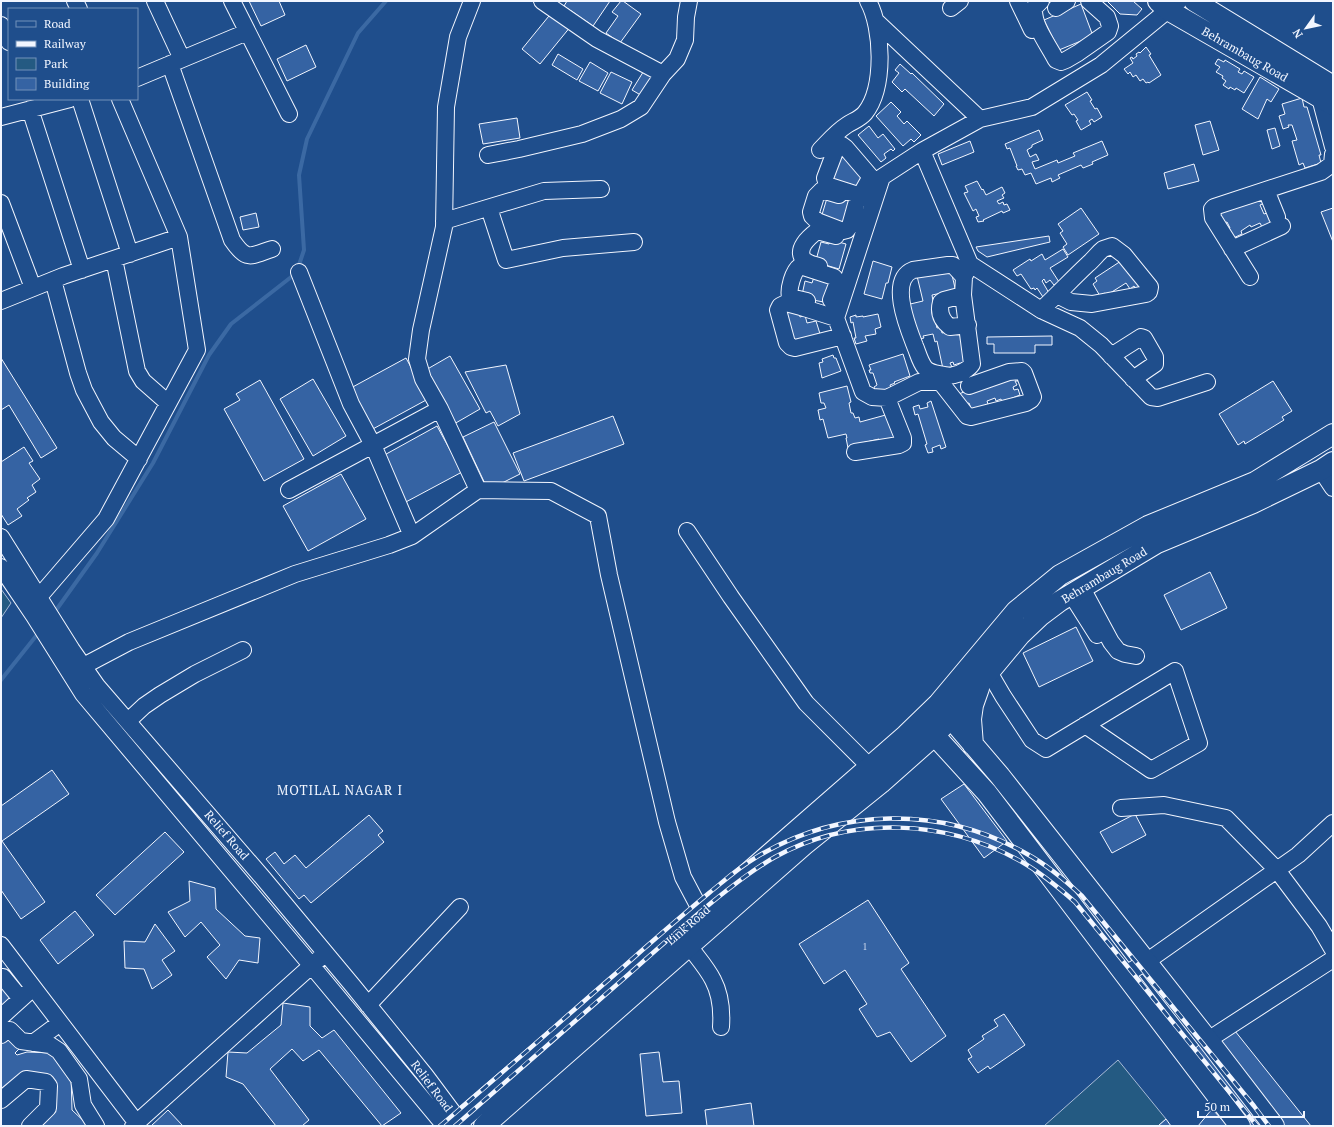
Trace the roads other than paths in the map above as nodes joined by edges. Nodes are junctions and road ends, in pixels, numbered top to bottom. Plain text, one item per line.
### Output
1 (155, 1) edge
2 (232, 1) edge
3 (472, 1) edge
4 (542, 1) edge
5 (689, 1) edge
6 (868, 1) edge
7 (1018, 1) edge
8 (1041, 1) edge
9 (1089, 1) edge
10 (1194, 1) edge
11 (1168, 4) edge
12 (877, 22) junction
13 (1, 25) edge
14 (247, 32) junction
15 (8, 40) edge
16 (176, 61) junction
17 (1054, 73) dead end
18 (663, 74) junction
19 (138, 78) edge
20 (1330, 90) edge
21 (64, 100) edge
22 (80, 100) edge
23 (120, 100) edge
24 (36, 105) edge
25 (289, 114) dead end
26 (1, 117) edge
27 (980, 119) junction
28 (1333, 147) edge
29 (820, 150) dead end
30 (922, 151) junction
31 (488, 155) dead end
32 (1333, 162) edge
33 (602, 189) dead end
34 (1266, 190) junction
35 (1, 203) edge
36 (489, 208) junction
37 (444, 221) junction
38 (179, 237) junction
39 (634, 242) dead end
40 (861, 242) junction
41 (272, 249) dead end
42 (1232, 249) junction
43 (130, 254) junction
44 (114, 259) junction
45 (82, 270) junction
46 (967, 271) junction
47 (299, 272) dead end
48 (850, 277) junction
49 (1250, 277) dead end
50 (53, 280) junction
51 (34, 288) junction
52 (963, 295) junction
53 (1057, 295) junction
54 (1, 302) edge
55 (1041, 310) junction
56 (832, 313) junction
57 (968, 325) junction
58 (838, 337) junction
59 (1111, 356) junction
60 (1133, 378) junction
61 (1207, 382) dead end
62 (969, 386) dead end
63 (887, 398) junction
64 (168, 403) junction
65 (440, 409) junction
66 (1333, 434) edge
67 (373, 445) junction
68 (855, 452) dead end
69 (139, 459) junction
70 (1327, 466) edge
71 (1333, 488) edge
72 (289, 490) dead end
73 (478, 490) junction
74 (687, 531) dead end
75 (412, 536) junction
76 (1, 537) edge
77 (1, 567) edge
78 (1077, 591) junction
79 (36, 607) junction
80 (243, 650) dead end
81 (1109, 654) dead end
82 (1136, 656) dead end
83 (77, 670) junction
84 (985, 678) junction
85 (944, 711) junction
86 (128, 720) junction
87 (1085, 725) junction
88 (928, 728) junction
89 (973, 745) junction
90 (915, 753) junction
91 (956, 760) junction
92 (870, 767) junction
93 (1120, 808) dead end
94 (1333, 823) edge
95 (1277, 870) junction
96 (460, 907) dead end
97 (702, 913) junction
98 (1, 945) edge
99 (689, 946) junction
100 (1333, 950) edge
101 (326, 953) junction
102 (1333, 959) edge
103 (1146, 962) junction
104 (311, 965) junction
105 (1124, 975) junction
106 (1, 977) edge
107 (34, 988) junction
108 (21, 999) junction
109 (368, 1005) junction
110 (1, 1017) edge
111 (60, 1022) junction
112 (721, 1027) dead end
113 (1, 1035) edge
114 (1208, 1040) junction
115 (33, 1043) junction
116 (100, 1075) junction
117 (81, 1091) junction
118 (1, 1100) edge
119 (136, 1125) edge
120 (455, 1125) edge
121 (30, 1126) edge
122 (96, 1126) edge
123 (484, 1126) edge
124 (1240, 1126) edge
125 (1274, 1126) edge

1 - 16 street
2 - 14 street
3 - 37 street
4 - 18 street
5 - 18 street
6 - 12 street
7 - 17 street
8 - 9 street
10 - 20 main road, Behrambaug Road
11 - 20 main road, Behrambaug Road
11 - 27 street
12 - 27 street
12 - 29 street
13 - 15 street
14 - 16 street
14 - 25 street
16 - 19 street
16 - 41 street
18 - 31 street
20 - 28 street
21 - 24 street
22 - 43 street
23 - 38 street
24 - 26 street
24 - 45 street
27 - 30 street
30 - 40 street
30 - 46 street
32 - 34 street
33 - 36 street
34 - 42 street
34 - 42 street
35 - 51 street
36 - 37 street
36 - 39 street
37 - 65 street
38 - 43 street
38 - 64 street
40 - 48 street
40 - 48 street
42 - 49 street
43 - 44 street
44 - 45 street
44 - 64 street
45 - 50 street
46 - 52 street
46 - 55 street
46 - 57 street
47 - 67 street
48 - 56 street
50 - 51 street
50 - 69 street
51 - 54 street
52 - 57 street
52 - 57 street
53 - 53 street
53 - 55 street
55 - 59 street
56 - 58 street
56 - 58 street
58 - 63 street
59 - 60 street
59 - 60 street
60 - 61 street
62 - 63 street
63 - 68 street
64 - 69 street
65 - 67 street
65 - 73 street
66 - 85 main road, Behrambaug Road
67 - 72 street
67 - 75 street
69 - 79 street
70 - 71 street
70 - 78 main road, Behrambaug Road
73 - 75 street
73 - 97 street
74 - 92 street
75 - 83 street
76 - 79 street, Relief Road
77 - 79 street, Relief Road
78 - 81 street
78 - 82 street
78 - 84 main road, Behrambaug Road
79 - 83 street, Relief Road
80 - 86 street
83 - 86 street, Relief Road
83 - 104 street, Relief Road
84 - 85 main road, Behrambaug Road
84 - 87 street
84 - 89 main road
85 - 88 main road, Behrambaug Road
85 - 89 main road
86 - 101 street, Relief Road
87 - 87 street
88 - 90 main road, Behrambaug Road
88 - 91 main road
88 - 92 main road, Link Road
89 - 103 main road
90 - 91 main road
90 - 99 main road, Link Road
91 - 105 main road
92 - 97 main road, Link Road
93 - 95 street
94 - 95 street
95 - 100 street
95 - 103 street
96 - 109 street
97 - 120 main road, Link Road
98 - 107 street
99 - 112 street
99 - 123 main road, Link Road
101 - 104 street
101 - 109 street, Relief Road
102 - 114 street
103 - 105 street
103 - 114 main road
104 - 119 street
104 - 120 street, Relief Road
105 - 124 main road
106 - 108 street
107 - 108 street
107 - 111 street
108 - 110 street
109 - 120 street, Relief Road
111 - 115 street
111 - 116 street
113 - 115 street
114 - 125 main road
115 - 117 street
116 - 117 street
116 - 119 street
117 - 122 street
118 - 121 street

